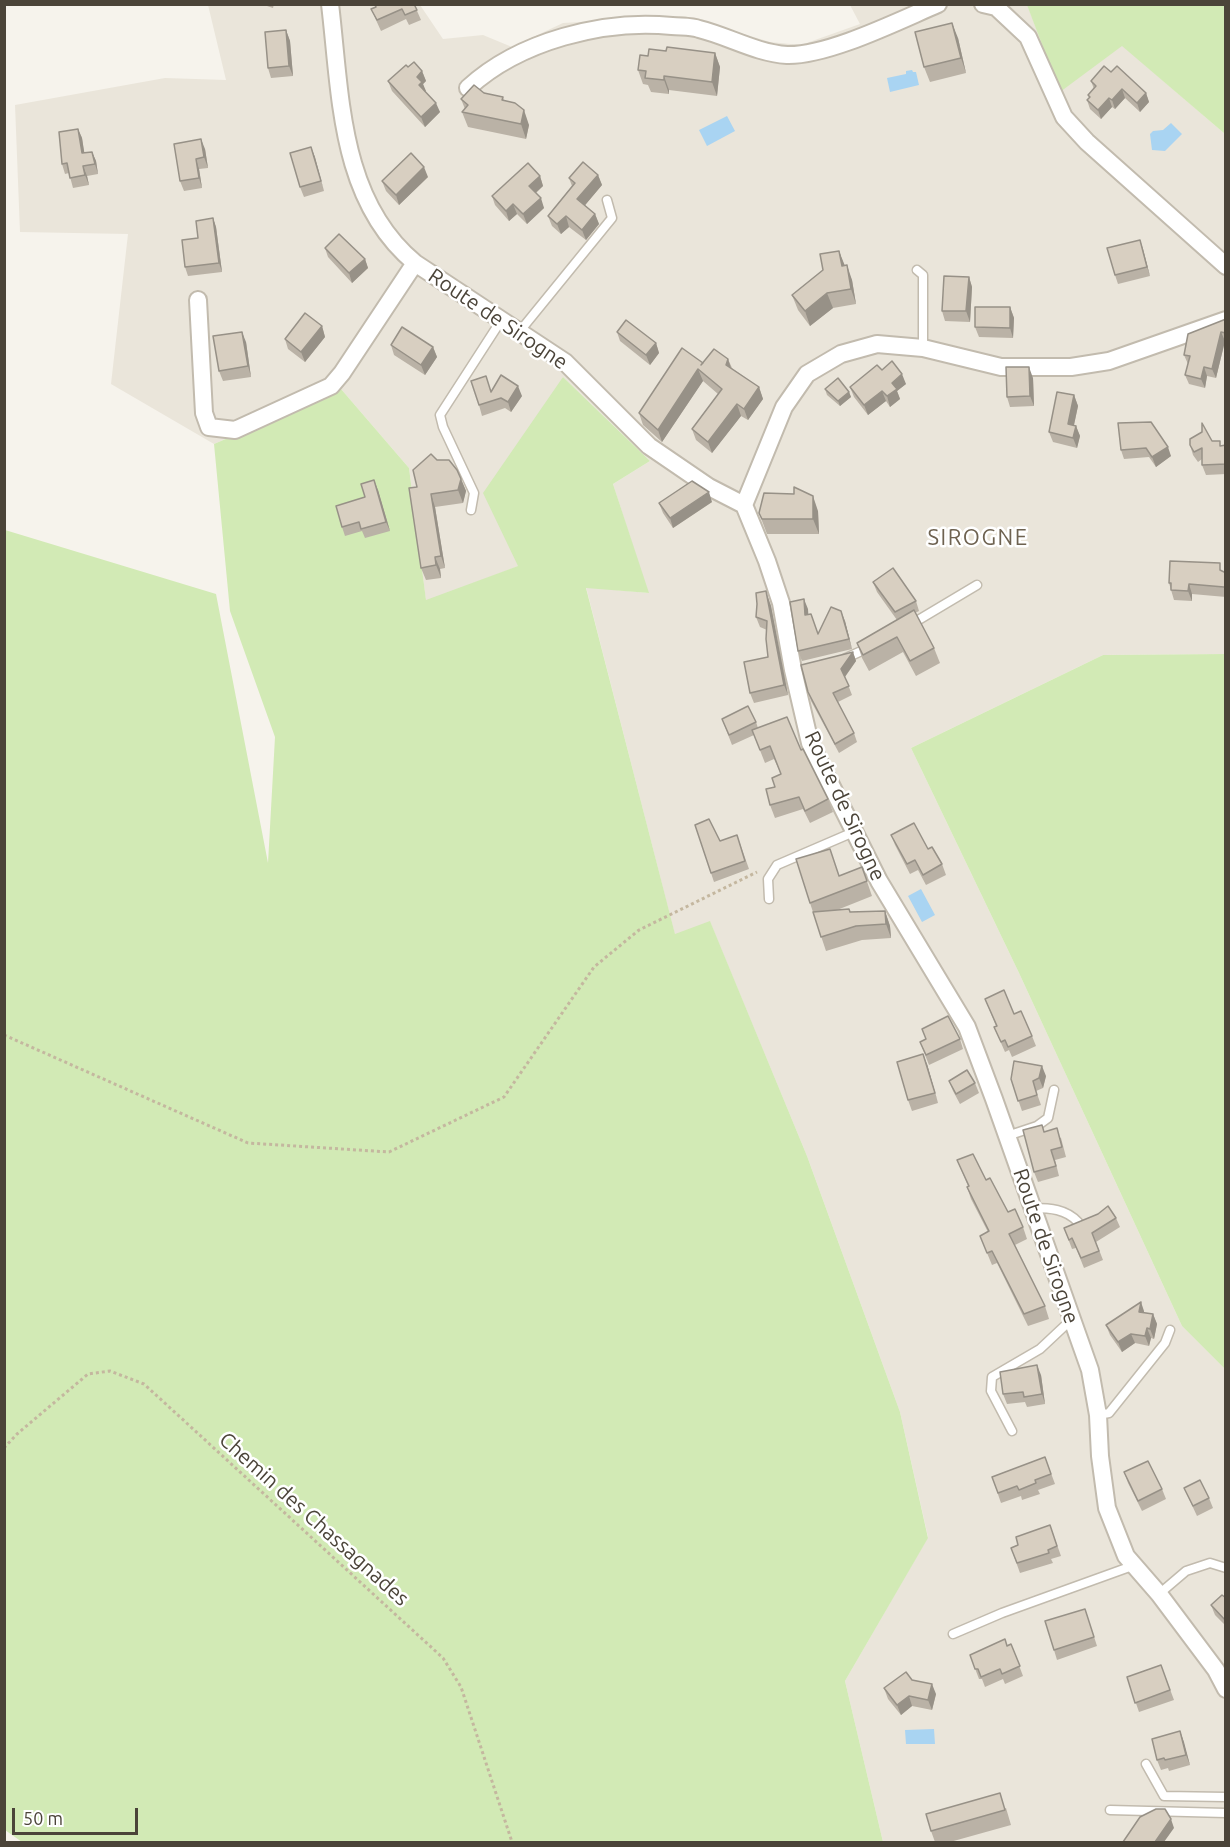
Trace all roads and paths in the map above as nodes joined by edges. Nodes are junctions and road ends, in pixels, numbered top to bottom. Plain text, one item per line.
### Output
1 (330, 4) edge
2 (938, 4) edge
3 (992, 5) edge
4 (468, 88) edge
5 (607, 200) dead end
6 (415, 263) junction
7 (1226, 266) edge
8 (917, 270) dead end
9 (198, 300) dead end
10 (502, 319) junction
11 (1226, 320) edge
12 (520, 331) junction
13 (923, 348) junction
14 (744, 506) junction
15 (471, 510) dead end
16 (977, 585) dead end
17 (905, 627) edge
18 (875, 644) edge
19 (839, 660) edge
20 (856, 831) junction
21 (777, 865) junction
22 (769, 899) dead end
23 (4, 1035) edge
24 (1054, 1090) dead end
25 (1007, 1136) junction
26 (1033, 1208) junction
27 (1078, 1222) edge
28 (1072, 1319) junction
29 (1170, 1330) dead end
30 (1098, 1415) junction
31 (1012, 1431) dead end
32 (4, 1448) edge
33 (1134, 1565) junction
34 (1226, 1568) edge
35 (1159, 1594) junction
36 (953, 1634) dead end
37 (1224, 1682) edge
38 (1146, 1764) dead end
39 (1226, 1797) edge
40 (1110, 1810) dead end
41 (1226, 1813) edge
42 (512, 1842) edge

1 - 6 street, Route de Sirogne
2 - 4 street
3 - 7 street
5 - 12 lane
6 - 9 street
6 - 10 street, Route de Sirogne
8 - 13 lane
10 - 12 street, Route de Sirogne
10 - 15 lane
11 - 13 street
12 - 14 street, Route de Sirogne
13 - 14 street
14 - 20 street, Route de Sirogne
16 - 17 lane
18 - 19 lane
20 - 21 lane
20 - 25 street, Route de Sirogne
21 - 22 lane
21 - 23 path
24 - 25 lane
25 - 26 street, Route de Sirogne
26 - 27 lane
26 - 28 street, Route de Sirogne
28 - 30 street, Route de Sirogne
28 - 31 lane
29 - 30 lane
30 - 33 street, Route de Sirogne
32 - 42 path, Chemin des Chassagnades
33 - 35 street, Route de Sirogne
33 - 36 lane
34 - 35 lane
35 - 37 street, Route de Sirogne
38 - 39 lane
40 - 41 lane

